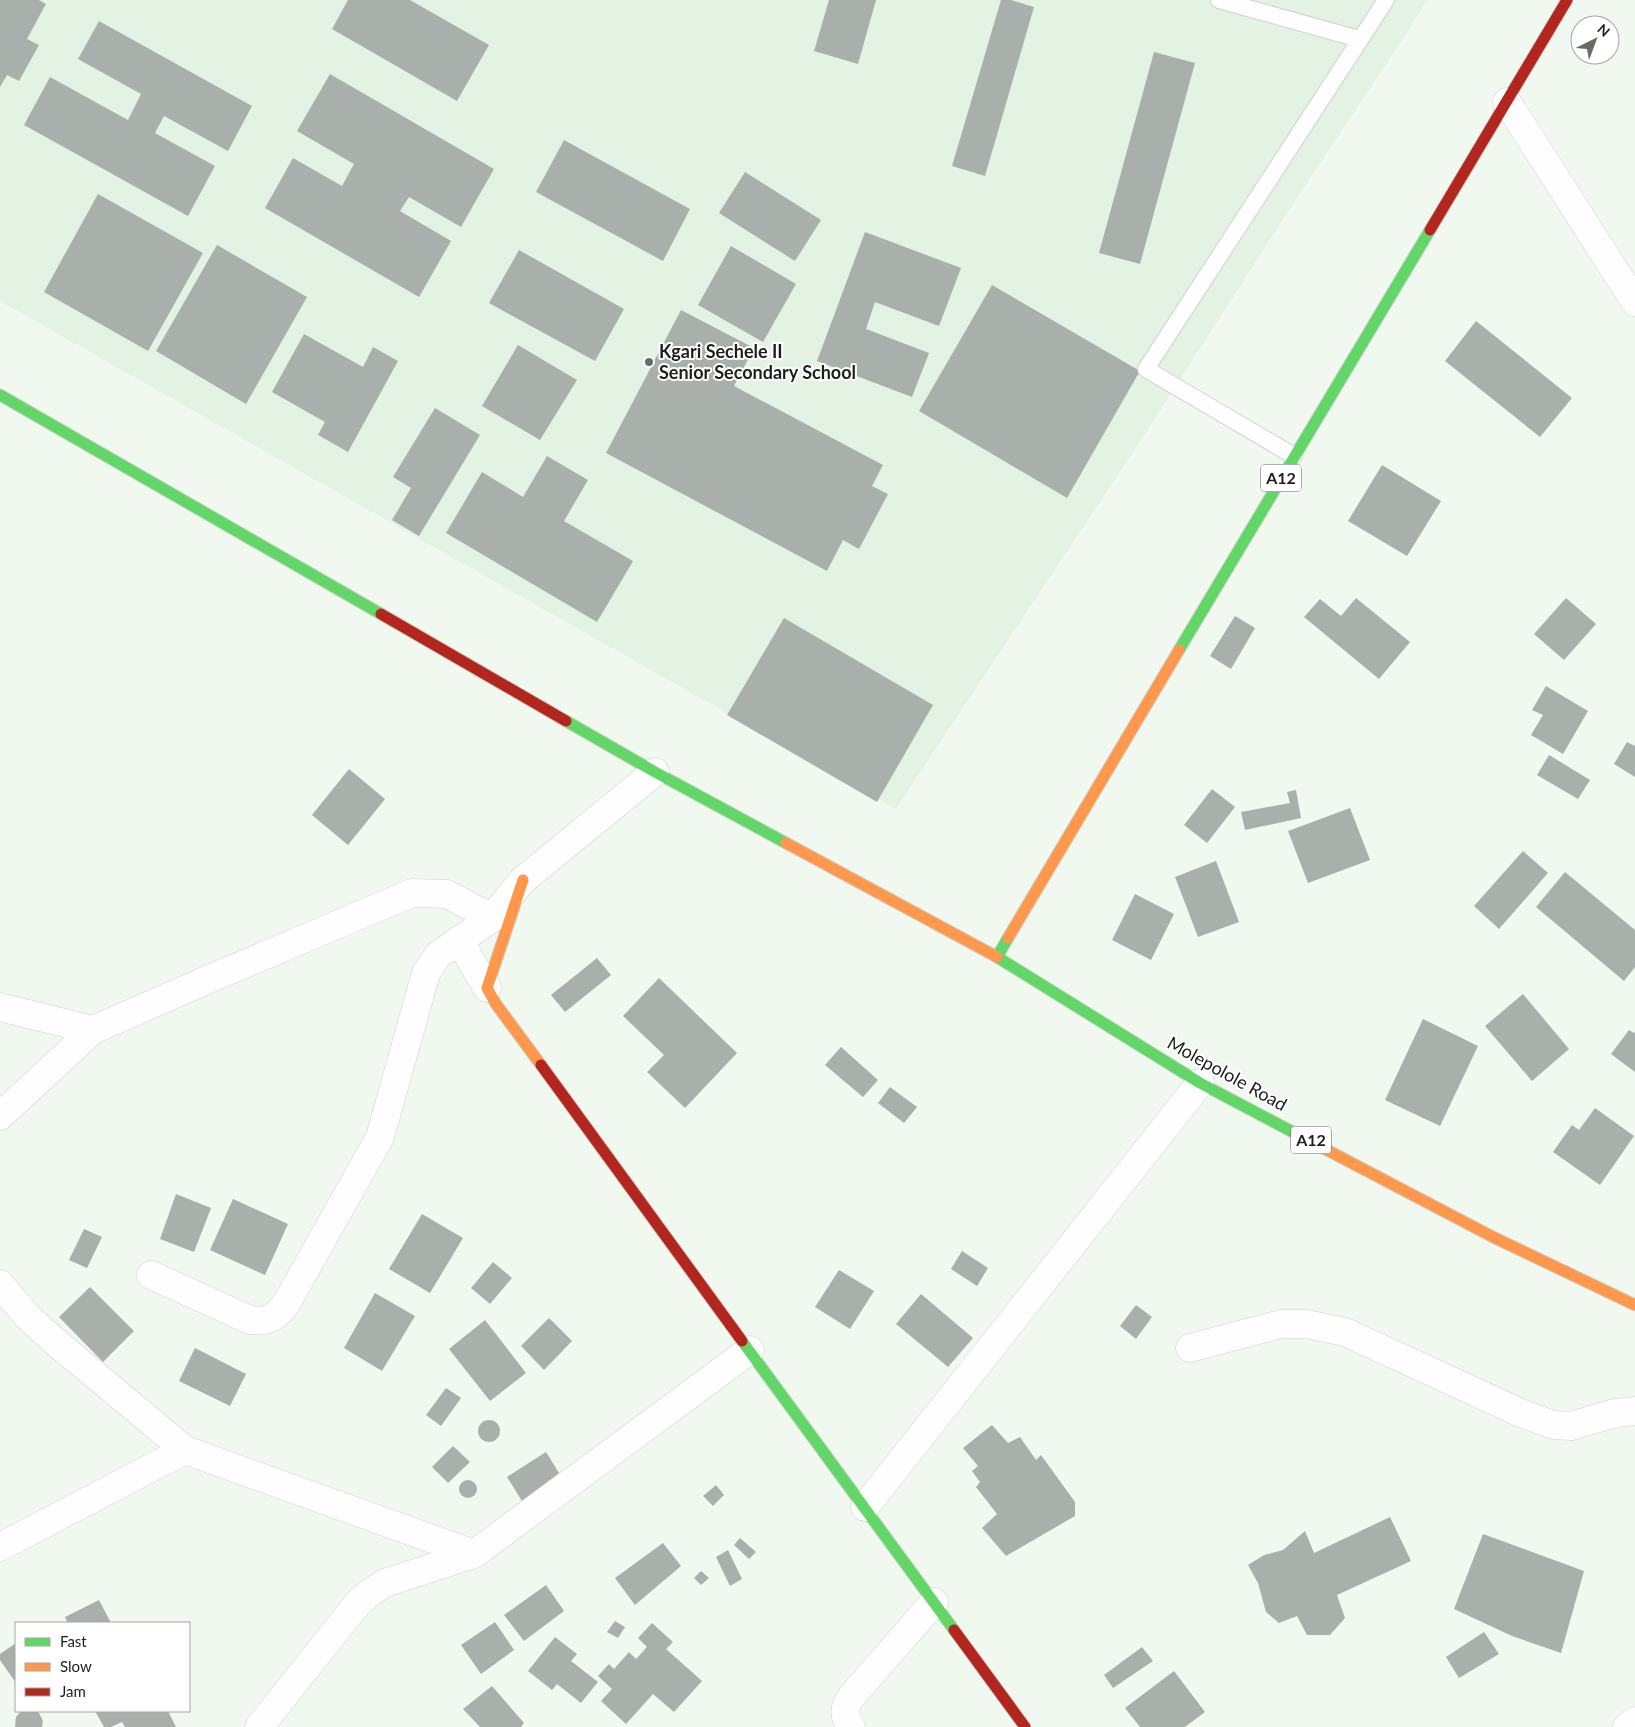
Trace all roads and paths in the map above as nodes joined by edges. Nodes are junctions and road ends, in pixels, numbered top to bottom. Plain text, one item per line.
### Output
1 (1219, 0) edge
2 (1386, 0) edge
3 (1567, 0) edge
4 (1360, 39) junction
5 (1507, 102) junction
6 (1635, 302) edge
7 (0, 395) edge
8 (1294, 456) junction
9 (655, 772) junction
10 (524, 880) junction
11 (492, 918) junction
12 (459, 940) junction
13 (997, 957) junction
14 (487, 988) junction
15 (0, 1007) edge
16 (93, 1030) junction
17 (1200, 1082) junction
18 (0, 1116) edge
19 (151, 1275) dead end
20 (0, 1284) edge
21 (1635, 1305) edge
22 (1190, 1348) dead end
23 (750, 1350) junction
24 (1635, 1411) edge
25 (184, 1450) junction
26 (865, 1507) junction
27 (0, 1547) edge
28 (474, 1554) junction
29 (934, 1602) junction
30 (1635, 1721) edge
31 (259, 1727) edge
32 (850, 1727) edge
33 (1025, 1727) edge
34 (1627, 1727) edge

1 - 4 lane
2 - 4 lane
3 - 5 street, A12
4 - 8 lane
5 - 6 street
5 - 8 street, A12
7 - 9 street, Molepolole Road
8 - 13 street, A12
9 - 10 street
9 - 13 street, Molepolole Road
10 - 11 street
10 - 14 street
11 - 12 street
11 - 16 street
12 - 14 street
12 - 19 street
13 - 17 street, Molepolole Road / A12
14 - 23 street
15 - 16 street
16 - 18 street
17 - 21 street, Molepolole Road / A12
17 - 26 street
20 - 25 street
22 - 24 street
23 - 26 street
23 - 28 street
25 - 27 street
25 - 28 street
26 - 29 street
28 - 31 street
29 - 32 street
29 - 33 street
30 - 34 street

